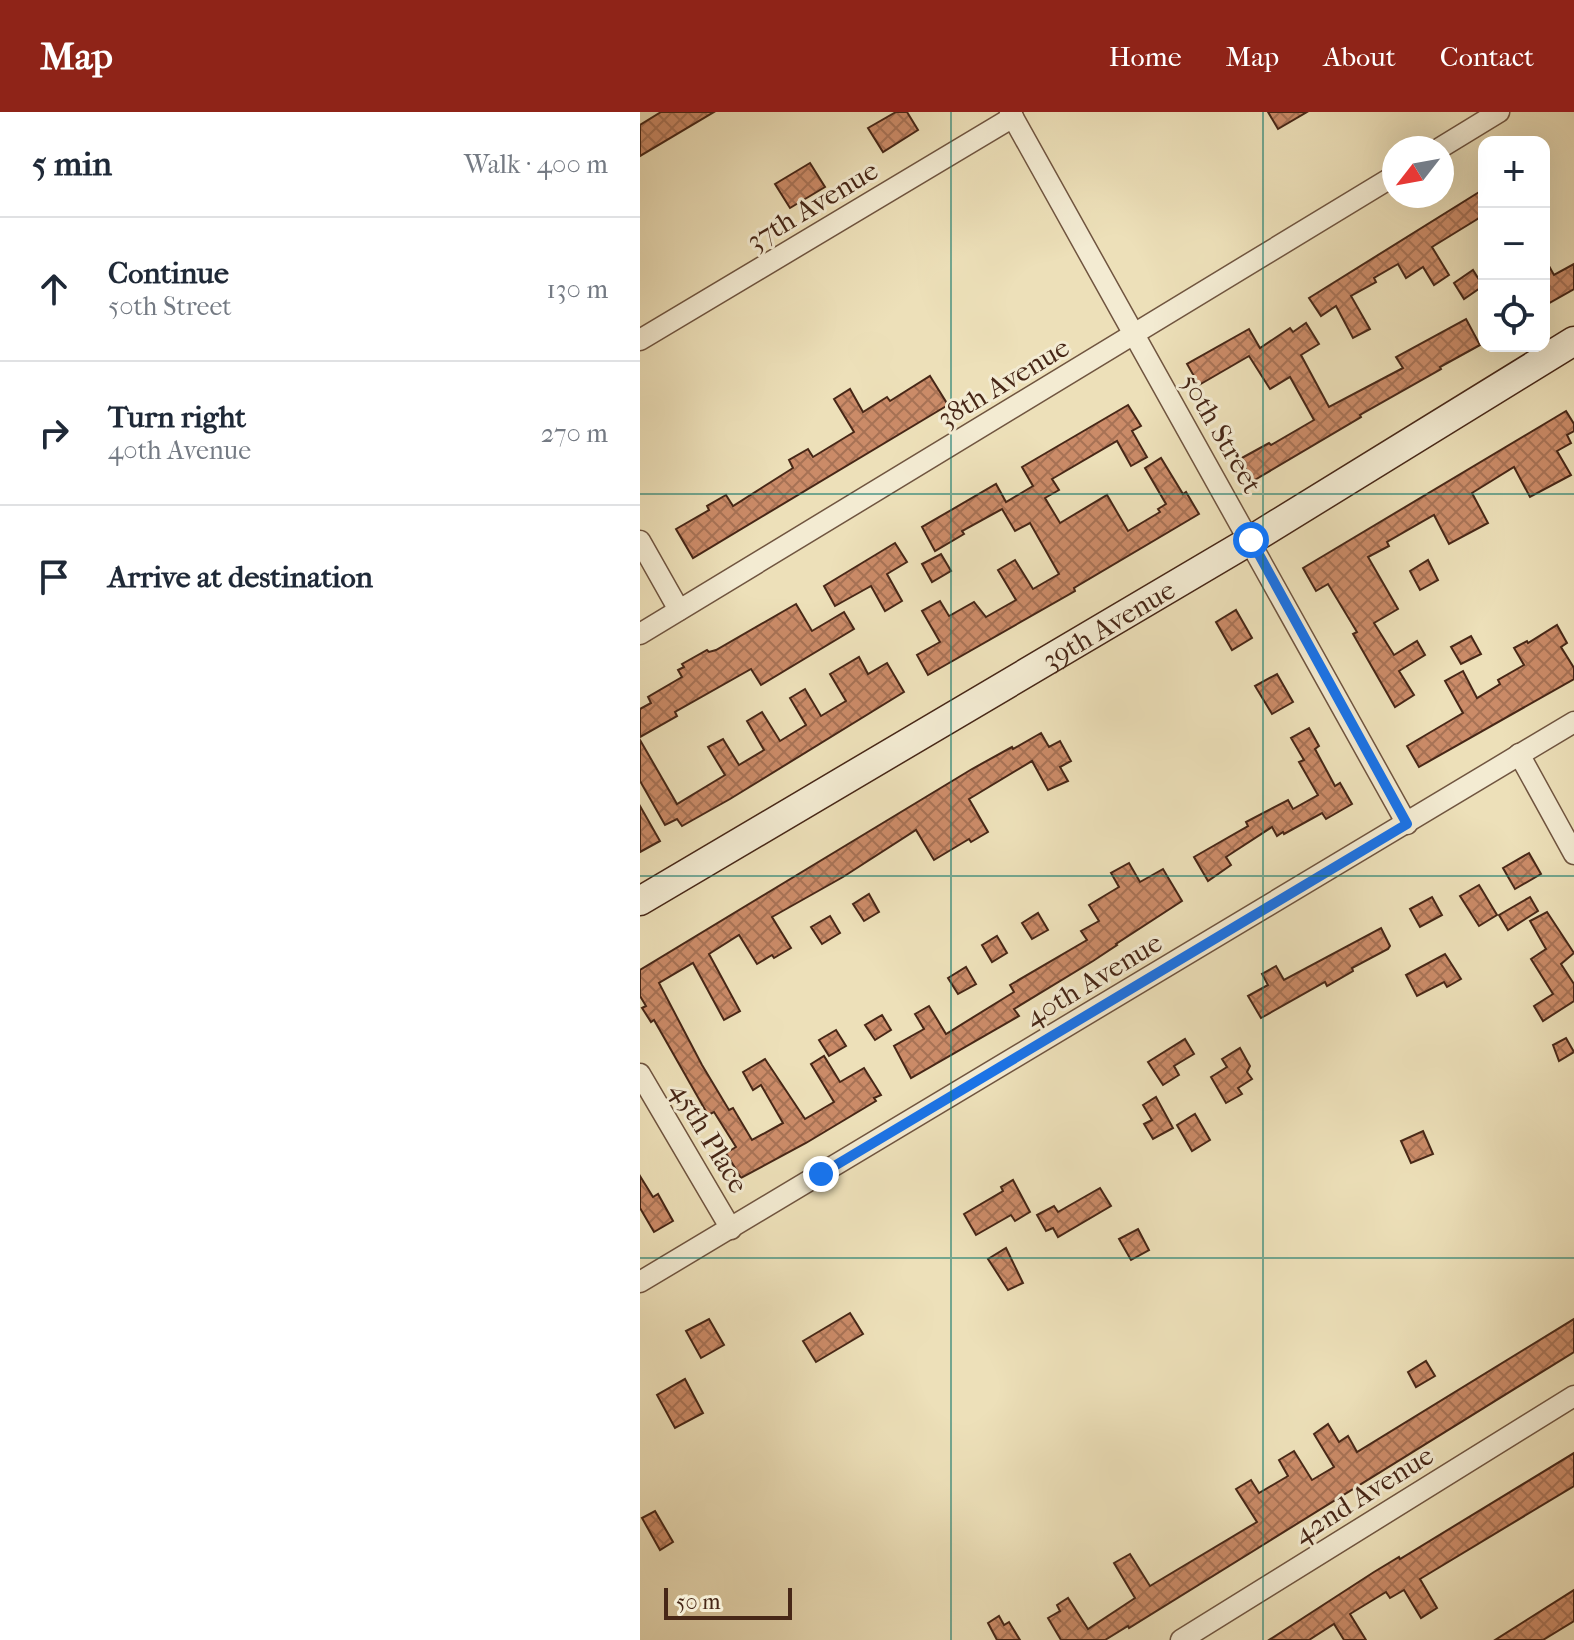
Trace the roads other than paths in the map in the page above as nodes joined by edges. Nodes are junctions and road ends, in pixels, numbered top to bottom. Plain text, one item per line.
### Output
1 (1499, 112) edge
2 (1012, 115) edge
3 (1454, 139) edge
4 (1382, 183) edge
5 (1134, 335) junction
6 (640, 340) edge
7 (1574, 341) edge
8 (1251, 540) junction
9 (640, 541) edge
10 (679, 610) junction
11 (640, 634) edge
12 (1574, 722) edge
13 (1519, 754) junction
14 (1407, 824) junction
15 (1574, 854) edge
16 (640, 901) edge
17 (640, 1074) edge
18 (731, 1229) junction
19 (640, 1282) edge
20 (1574, 1396) edge
21 (1181, 1640) edge

1 - 3 street
2 - 5 street, 50th Street
2 - 6 street, 37th Avenue
4 - 5 street, 38th Avenue
5 - 8 street, 50th Street
5 - 10 street, 38th Avenue
7 - 8 main road, 39th Avenue
8 - 14 street, 50th Street
8 - 16 main road, 39th Avenue
9 - 10 street
10 - 11 street, 38th Avenue
12 - 13 street, 40th Avenue
13 - 14 street, 40th Avenue
13 - 15 street
14 - 18 street, 40th Avenue
17 - 18 street, 45th Place
18 - 19 street, 40th Avenue
20 - 21 street, 42nd Avenue

